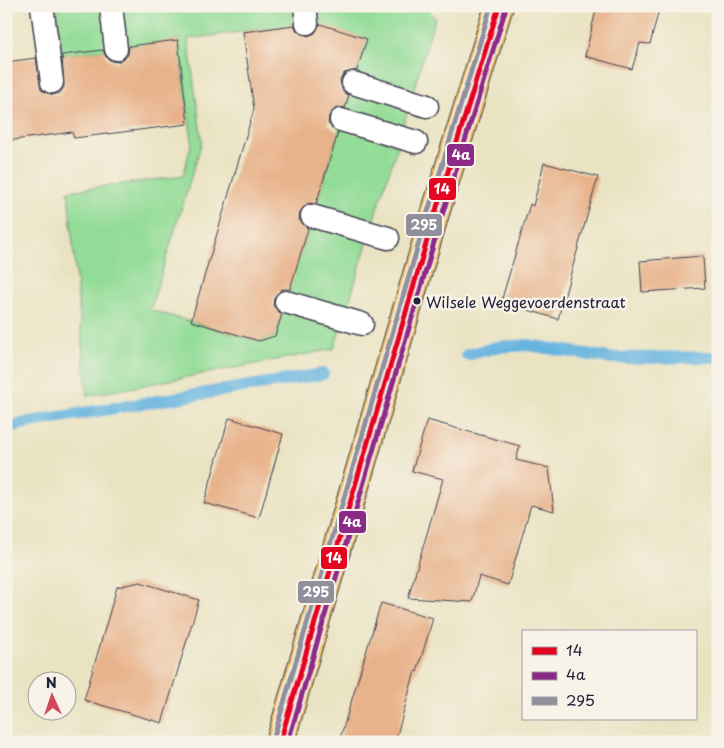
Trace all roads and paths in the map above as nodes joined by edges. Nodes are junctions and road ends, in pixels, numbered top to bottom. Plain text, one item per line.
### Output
1 (42, 6) edge
2 (111, 6) edge
3 (499, 6) edge
4 (116, 49) dead end
5 (52, 82) dead end
6 (353, 83) dead end
7 (428, 106) dead end
8 (342, 120) dead end
9 (416, 142) dead end
10 (312, 216) dead end
11 (388, 238) dead end
12 (286, 302) dead end
13 (362, 324) dead end
14 (280, 742) edge

1 - 5 lane
2 - 4 lane
3 - 14 main road
6 - 7 lane
8 - 9 lane
10 - 11 lane
12 - 13 lane

